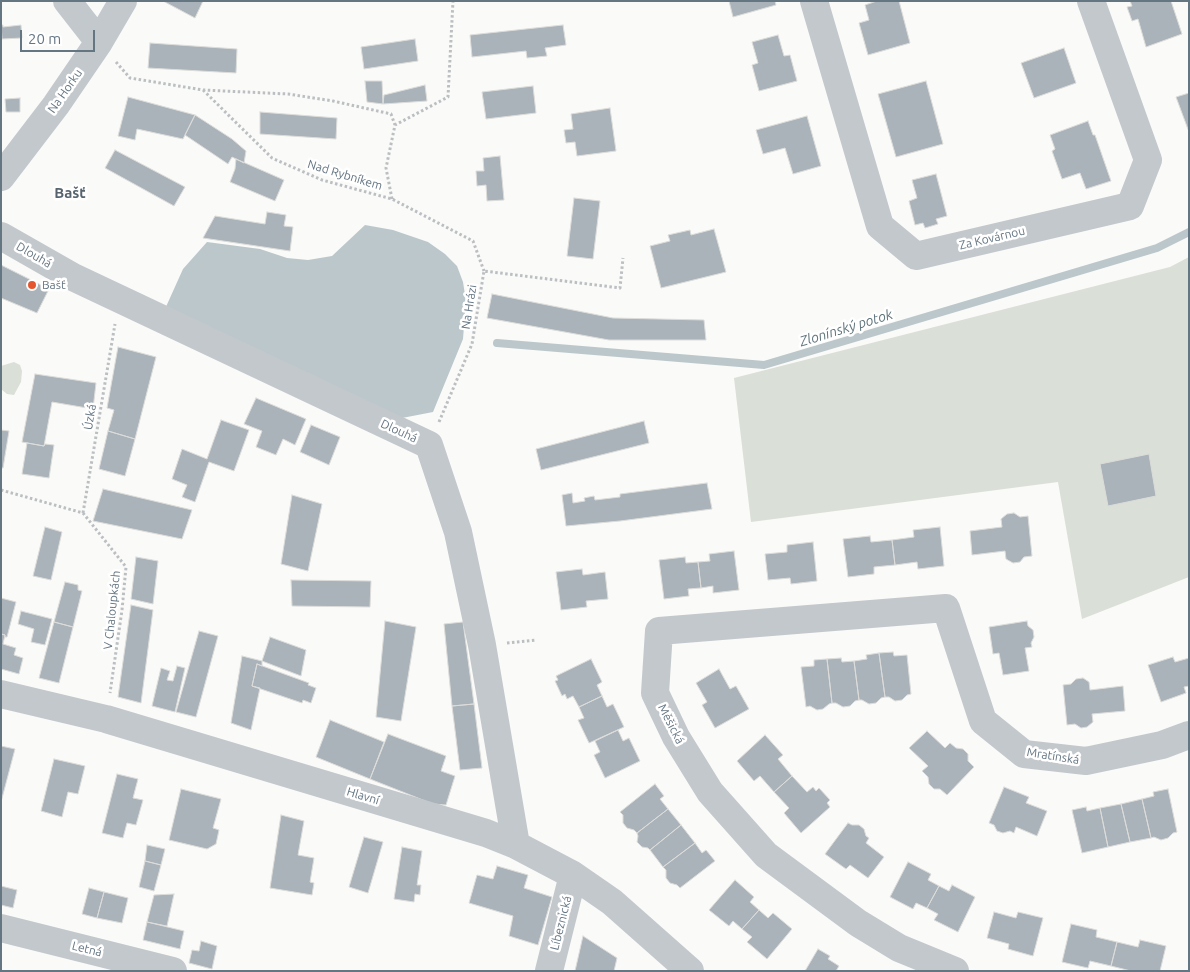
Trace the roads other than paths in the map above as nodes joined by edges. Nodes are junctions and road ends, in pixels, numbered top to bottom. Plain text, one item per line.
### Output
1 (67, 1) edge
2 (123, 1) edge
3 (814, 1) edge
4 (1091, 1) edge
5 (99, 42) junction
6 (1, 177) edge
7 (1, 236) edge
8 (946, 608) joint
9 (1, 694) edge
10 (1189, 735) edge
11 (516, 845) junction
12 (573, 875) junction
13 (1, 928) edge
14 (173, 971) edge
15 (549, 971) edge
16 (690, 971) edge
17 (955, 971) edge

1 - 5 street
2 - 5 street, Na Horku
3 - 4 street, Za Kovárnou
5 - 6 street, Na Horku
7 - 11 street, Dlouhá
8 - 10 street, Mratínská
8 - 17 street, Měšická
9 - 11 street, Hlavní
11 - 12 street, Hlavní
12 - 15 street, Líbeznická
12 - 16 street, Hlavní
13 - 14 street, Letná

